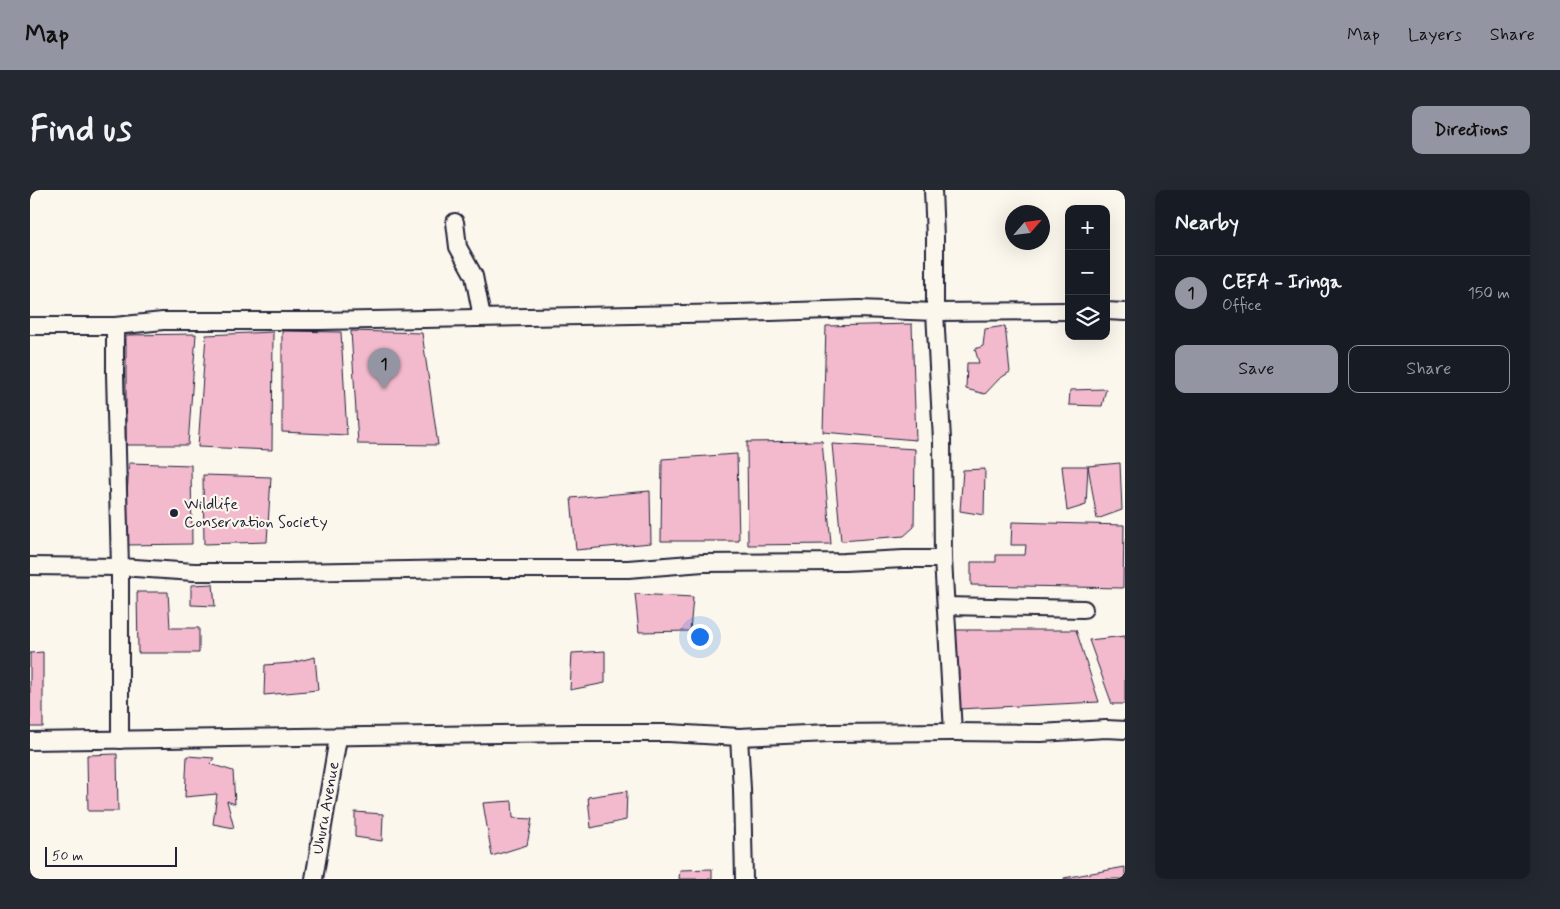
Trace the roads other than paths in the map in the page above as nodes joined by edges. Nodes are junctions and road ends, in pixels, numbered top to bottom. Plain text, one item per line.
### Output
1 (933, 190) edge
2 (455, 222) dead end
3 (1065, 311) edge
4 (1110, 311) edge
5 (935, 312) junction
6 (1125, 312) edge
7 (482, 317) junction
8 (30, 326) edge
9 (115, 326) junction
10 (943, 559) junction
11 (30, 566) edge
12 (120, 567) junction
13 (946, 606) junction
14 (1084, 609) dead end
15 (1125, 730) edge
16 (953, 732) junction
17 (739, 737) junction
18 (338, 738) junction
19 (120, 740) junction
20 (30, 741) edge
21 (314, 879) edge
22 (744, 879) edge

1 - 5 street
2 - 7 street
3 - 5 street
4 - 6 street
5 - 7 street
5 - 10 street
7 - 9 street
8 - 9 street
9 - 12 street
10 - 12 street
10 - 13 street
11 - 12 street
12 - 19 street
13 - 14 street
13 - 16 street
15 - 16 street
16 - 17 street
17 - 18 street
17 - 22 street
18 - 19 street
18 - 21 street, Uhuru Avenue
19 - 20 street

